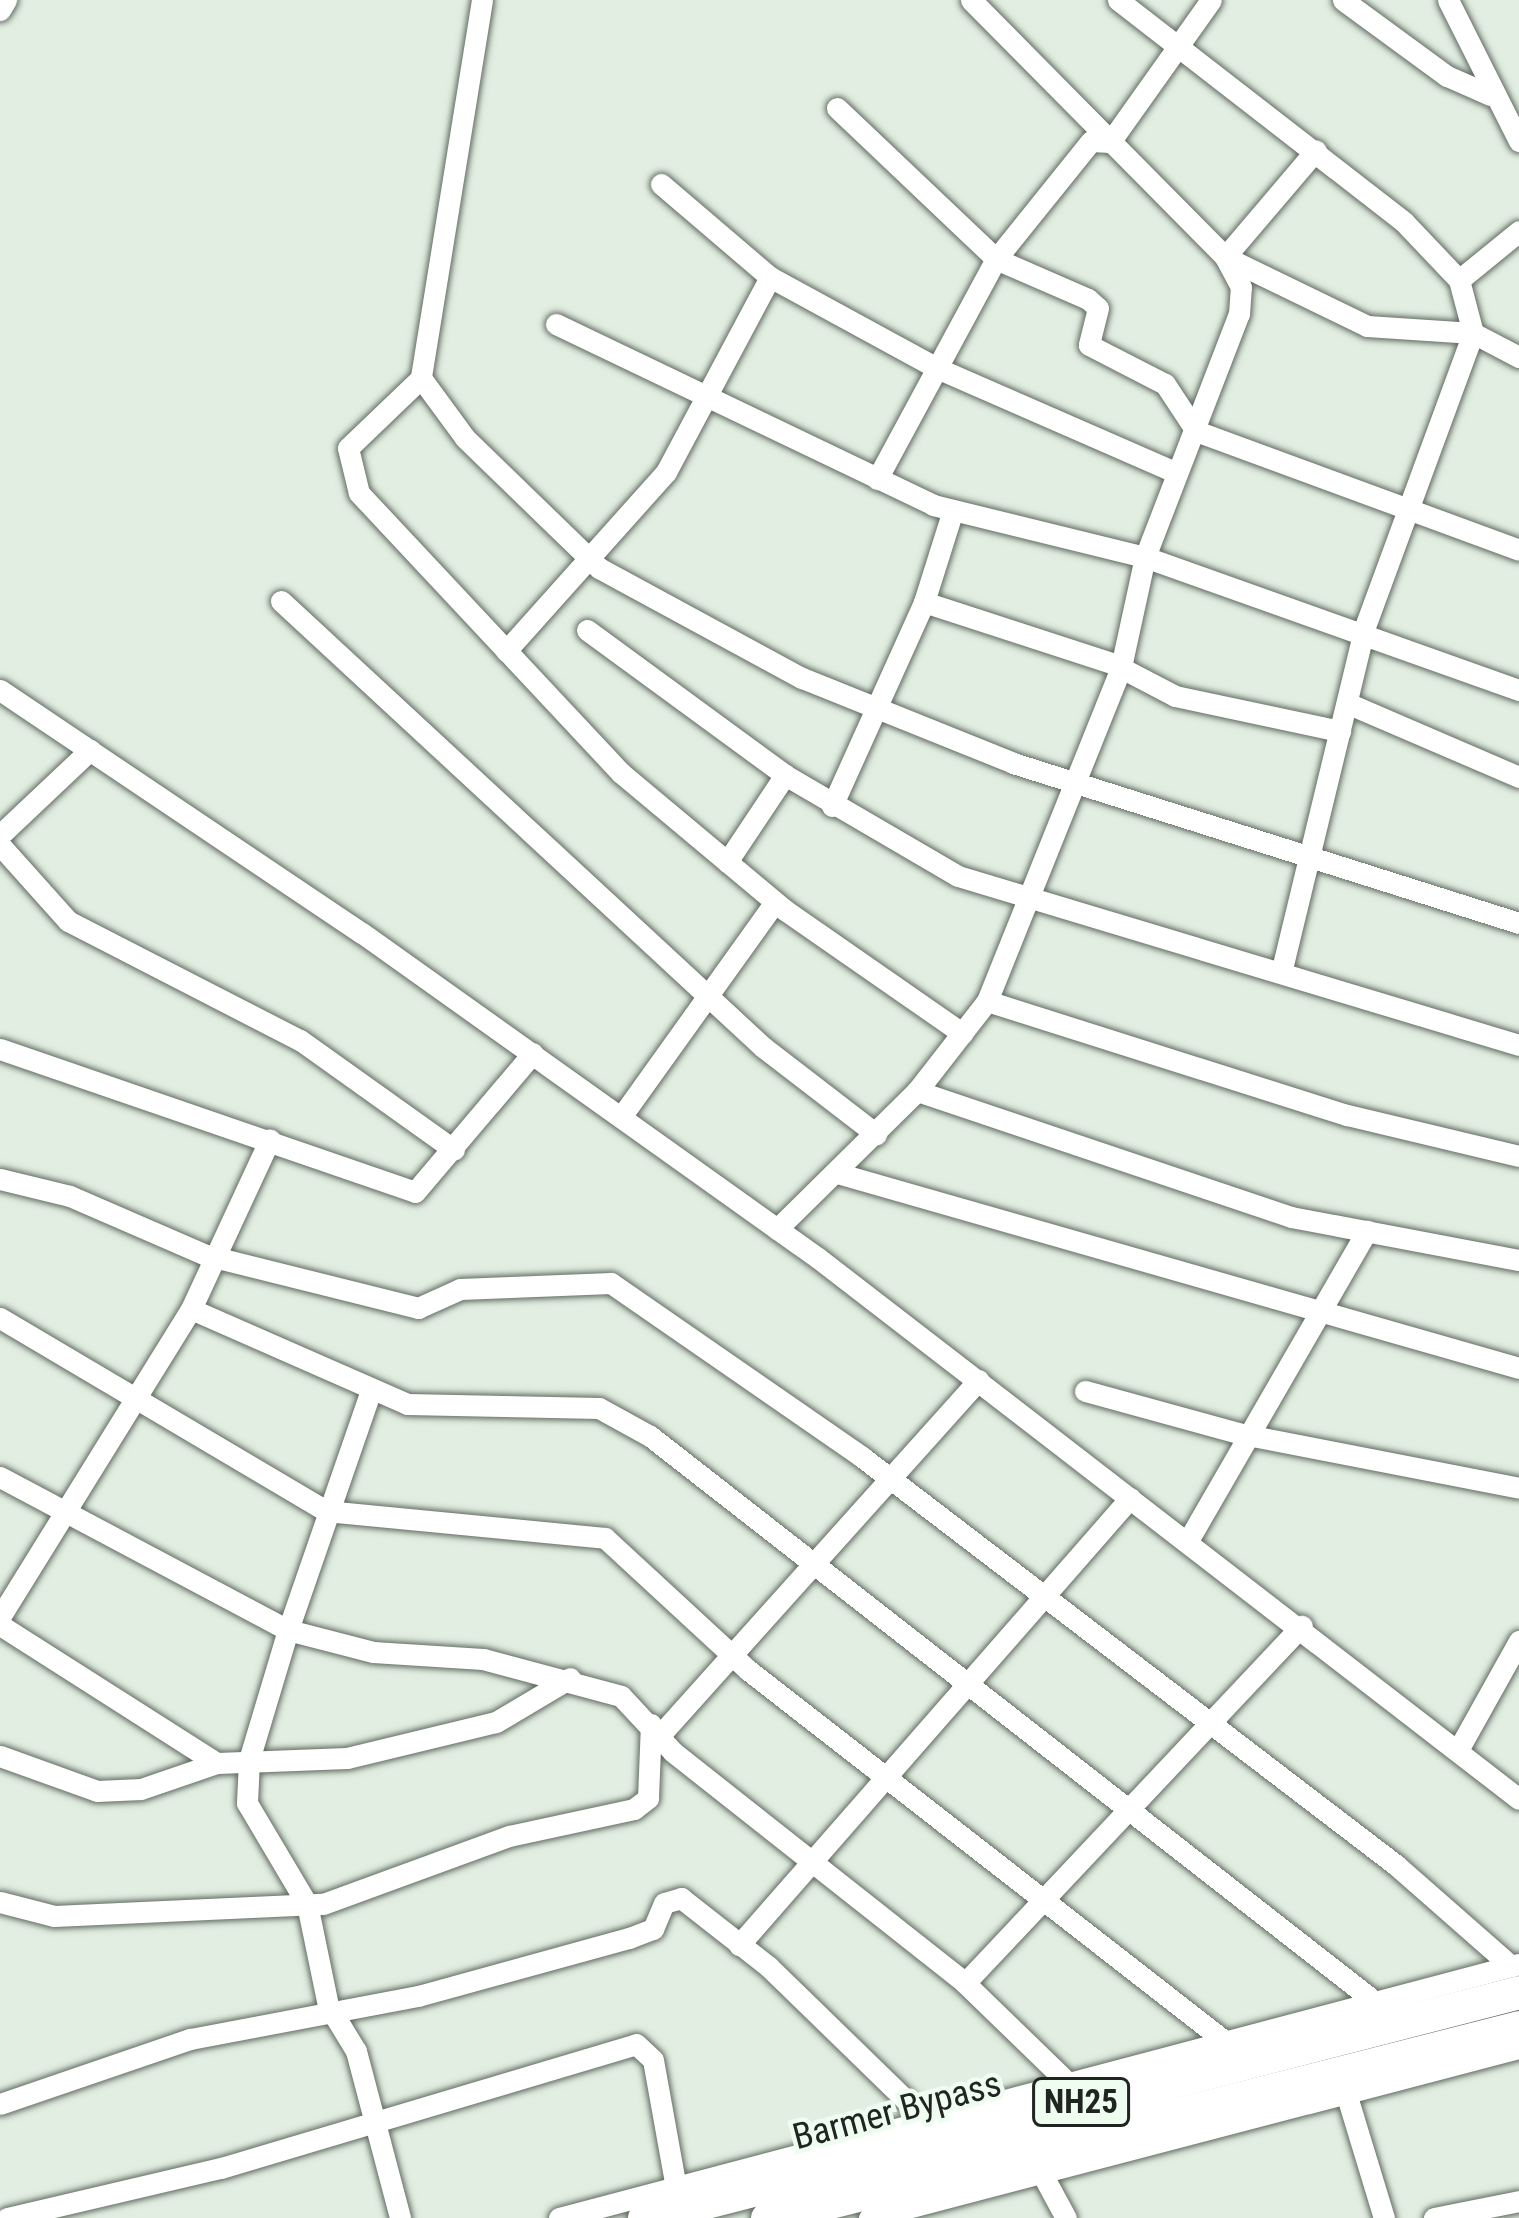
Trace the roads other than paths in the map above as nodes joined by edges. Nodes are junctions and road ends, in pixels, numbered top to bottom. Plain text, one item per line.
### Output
1 (6, 0) edge
2 (482, 0) edge
3 (971, 0) edge
4 (1118, 0) edge
5 (1211, 0) edge
6 (1343, 0) edge
7 (1448, 0) edge
8 (0, 10) edge
9 (1181, 46) junction
10 (1490, 95) junction
11 (837, 108) dead end
12 (1519, 141) edge
13 (1110, 142) junction
14 (1316, 150) junction
15 (661, 184) dead end
16 (1519, 231) edge
17 (1225, 256) junction
18 (995, 259) junction
19 (770, 277) junction
20 (1459, 280) junction
21 (556, 324) dead end
22 (1473, 333) junction
23 (1519, 357) edge
24 (937, 368) junction
25 (421, 379) junction
26 (709, 398) junction
27 (1191, 426) junction
28 (1175, 472) junction
29 (877, 479) junction
30 (1406, 507) junction
31 (952, 510) junction
32 (1519, 550) edge
33 (1145, 557) junction
34 (593, 562) junction
35 (280, 601) dead end
36 (924, 602) junction
37 (586, 630) dead end
38 (1364, 630) junction
39 (506, 651) junction
40 (1121, 667) junction
41 (0, 690) edge
42 (1519, 690) edge
43 (1346, 703) junction
44 (871, 706) junction
45 (1340, 731) junction
46 (90, 750) junction
47 (785, 775) junction
48 (1519, 777) edge
49 (1075, 783) junction
50 (832, 806) junction
51 (0, 835) edge
52 (0, 845) edge
53 (1308, 858) junction
54 (727, 862) junction
55 (1028, 900) junction
56 (775, 902) junction
57 (1519, 923) edge
58 (1282, 970) junction
59 (706, 992) junction
60 (987, 1001) junction
61 (962, 1034) junction
62 (1519, 1045) edge
63 (0, 1049) edge
64 (532, 1053) junction
65 (917, 1090) junction
66 (621, 1117) junction
67 (876, 1134) junction
68 (270, 1139) junction
69 (454, 1150) junction
70 (1519, 1156) edge
71 (837, 1173) junction
72 (0, 1179) edge
73 (777, 1229) junction
74 (1366, 1231) junction
75 (212, 1256) junction
76 (1519, 1260) edge
77 (190, 1309) junction
78 (1316, 1312) junction
79 (0, 1318) edge
80 (1519, 1368) edge
81 (980, 1380) junction
82 (1085, 1391) dead end
83 (370, 1393) junction
84 (131, 1400) junction
85 (1247, 1435) junction
86 (0, 1477) edge
87 (884, 1478) junction
88 (1519, 1488) edge
89 (1130, 1498) junction
90 (326, 1511) junction
91 (63, 1516) junction
92 (1189, 1539) junction
93 (812, 1564) junction
94 (1048, 1601) junction
95 (0, 1621) edge
96 (1303, 1626) junction
97 (288, 1630) junction
98 (1519, 1641) edge
99 (727, 1652) junction
100 (570, 1678) junction
101 (970, 1685) junction
102 (1210, 1724) junction
103 (656, 1730) junction
104 (1458, 1750) junction
105 (0, 1756) edge
106 (249, 1760) junction
107 (217, 1763) junction
108 (887, 1777) junction
109 (1519, 1798) edge
110 (1132, 1807) junction
111 (812, 1863) junction
112 (1043, 1896) junction
113 (0, 1902) edge
114 (307, 1904) junction
115 (740, 1945) junction
116 (1516, 1974) edge
117 (965, 1982) junction
118 (1374, 2001) junction
119 (338, 2013) junction
120 (1519, 2027) edge
121 (1222, 2039) junction
122 (1519, 2048) edge
123 (1063, 2078) junction
124 (1346, 2093) junction
125 (0, 2104) edge
126 (923, 2117) junction
127 (371, 2125) junction
128 (1041, 2172) junction
129 (676, 2188) junction
130 (1519, 2201) edge
131 (838, 2209) edge
132 (8, 2218) edge
133 (400, 2218) edge
134 (560, 2218) edge
135 (644, 2218) edge
136 (767, 2218) edge
137 (868, 2218) edge
138 (1066, 2218) edge
139 (1384, 2218) edge
140 (1434, 2218) edge

1 - 8 street
2 - 25 street
3 - 13 street
4 - 9 street
5 - 9 street
6 - 10 street
7 - 10 street
9 - 13 street
9 - 14 street
10 - 12 street
11 - 18 street
13 - 17 street
13 - 18 street
14 - 17 street
14 - 20 street
15 - 19 street
16 - 20 street
17 - 22 street
17 - 27 street
18 - 24 street
18 - 27 street
19 - 24 street
19 - 26 street
20 - 22 street
21 - 26 street
22 - 23 street
22 - 30 street
24 - 28 street
24 - 29 street
25 - 34 street
25 - 39 street
26 - 29 street
26 - 34 street
27 - 28 street
27 - 30 street
28 - 33 street
29 - 31 street
30 - 32 street
30 - 38 street
31 - 33 street
31 - 36 street
33 - 38 street
33 - 40 street
34 - 39 street
34 - 44 street
35 - 59 street
36 - 40 street
36 - 44 street
37 - 47 street
38 - 42 street
38 - 43 street
39 - 54 street
40 - 45 street
40 - 49 street
41 - 46 street
43 - 45 street
43 - 48 street
44 - 49 street
44 - 50 street
45 - 53 street
46 - 51 street
46 - 64 street
47 - 50 street
47 - 54 street
49 - 53 street
49 - 55 street
50 - 55 street
52 - 69 street
53 - 57 street
53 - 58 street
54 - 56 street
55 - 58 street
55 - 60 street
56 - 59 street
56 - 61 street
58 - 62 street
59 - 66 street
59 - 67 street
60 - 61 street
60 - 70 street
61 - 65 street
63 - 68 street
64 - 66 street
64 - 69 street
65 - 67 street
65 - 74 street
66 - 73 street
67 - 71 street
68 - 69 street
68 - 75 street
71 - 73 street
71 - 78 street
72 - 75 street
73 - 81 street
74 - 76 street
74 - 78 street
75 - 77 street
75 - 87 street
77 - 83 street
77 - 84 street
78 - 80 street
78 - 85 street
79 - 84 street
81 - 87 street
81 - 89 street
82 - 85 street
83 - 90 street
83 - 93 street
84 - 90 street
84 - 91 street
85 - 88 street
85 - 92 street
86 - 91 street
87 - 93 street
87 - 94 street
89 - 92 street
89 - 94 street
90 - 97 street
90 - 99 street
91 - 95 street
91 - 97 street
92 - 96 street
93 - 99 street
93 - 101 street
94 - 101 street
94 - 102 street
95 - 107 street
96 - 102 street
96 - 104 street
97 - 100 street
97 - 106 street
98 - 104 street
99 - 103 street
99 - 108 street
100 - 103 street
100 - 106 street
101 - 108 street
101 - 110 street
102 - 110 street
102 - 116 street
103 - 111 street
103 - 114 street
104 - 109 street
105 - 107 street
106 - 107 street
106 - 114 street
108 - 111 street
108 - 112 street
110 - 112 street
110 - 118 street
111 - 115 street
111 - 117 street
112 - 117 street
112 - 121 street
113 - 114 street
114 - 119 street
115 - 119 street
115 - 126 street
116 - 118 street
116 - 135 highway, Barmer Bypass / NH25
117 - 123 street
118 - 121 street
119 - 125 street
119 - 127 street
120 - 131 highway, Barmer Bypass / NH25
121 - 123 street
122 - 124 street
123 - 126 street
124 - 128 street
124 - 139 street
126 - 129 street
127 - 129 street
127 - 132 street
127 - 133 street
128 - 137 street
128 - 138 street
129 - 134 street
130 - 140 street
131 - 136 highway, Barmer Bypass / NH25

